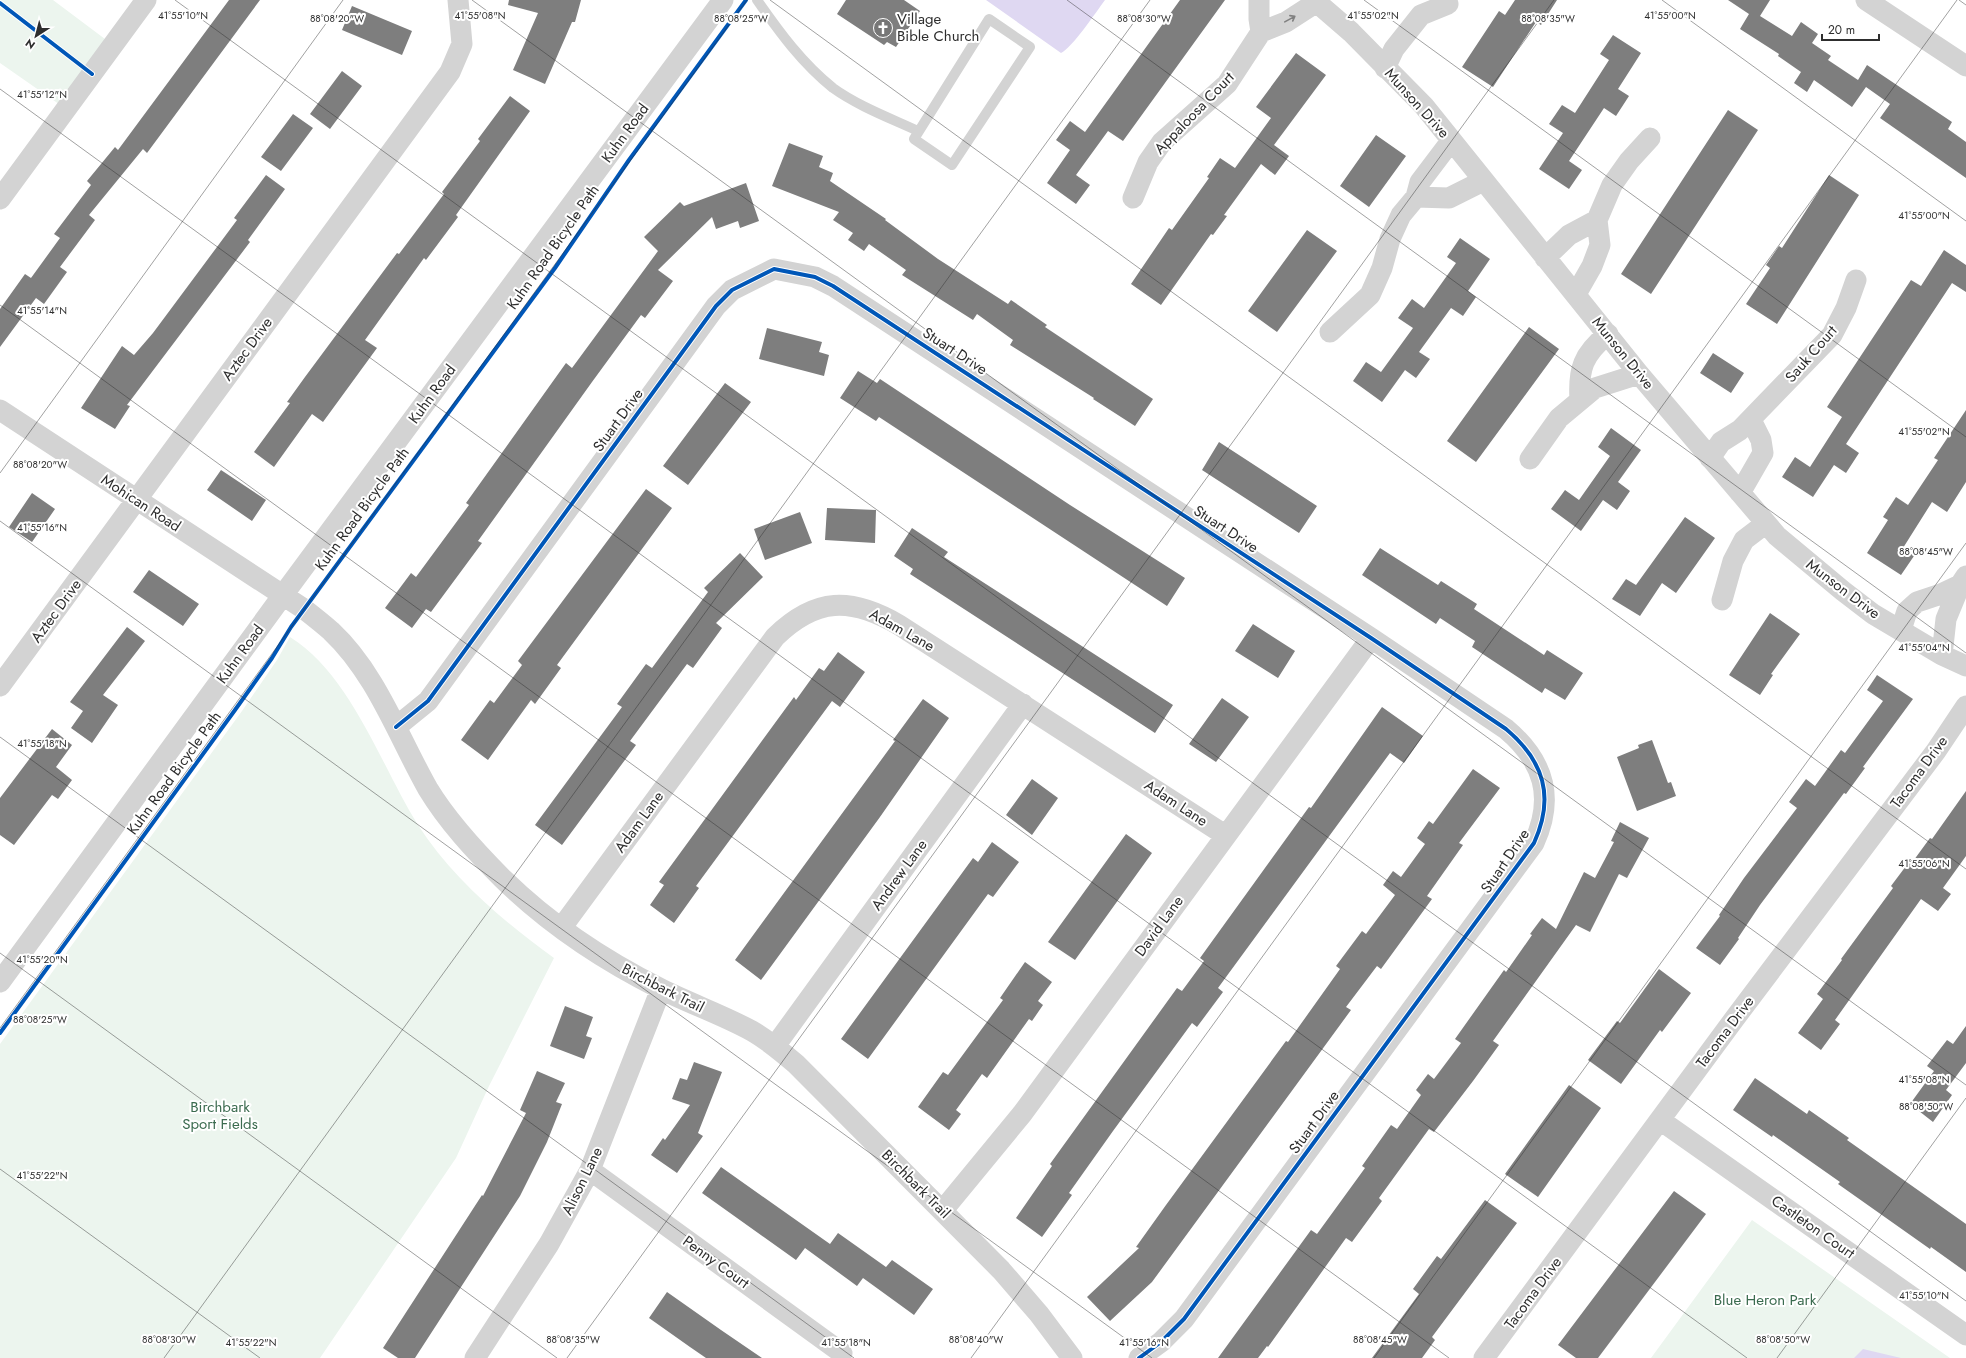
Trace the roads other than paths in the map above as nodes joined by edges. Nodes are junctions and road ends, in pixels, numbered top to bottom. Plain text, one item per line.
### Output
1 (146, 0) edge
2 (458, 0) edge
3 (723, 0) edge
4 (757, 0) edge
5 (1259, 0) edge
6 (1866, 0) edge
7 (1316, 1) edge
8 (1448, 4) dead end
9 (1261, 32) junction
10 (1966, 66) edge
11 (1385, 68) junction
12 (918, 131) junction
13 (1650, 138) dead end
14 (1451, 141) junction
15 (1483, 181) junction
16 (1416, 197) junction
17 (1133, 198) dead end
18 (0, 199) edge
19 (1597, 220) junction
20 (1545, 258) junction
21 (1856, 280) dead end
22 (1576, 294) junction
23 (1330, 332) dead end
24 (1608, 334) junction
25 (1640, 374) junction
26 (1580, 400) junction
27 (0, 410) edge
28 (1751, 420) junction
29 (1710, 458) junction
30 (1530, 460) dead end
31 (1740, 493) junction
32 (137, 500) junction
33 (1765, 524) junction
34 (1963, 581) edge
35 (283, 595) junction
36 (1722, 600) dead end
37 (1901, 630) junction
38 (1371, 638) junction
39 (1942, 655) junction
40 (1966, 666) edge
41 (0, 686) edge
42 (1023, 704) junction
43 (1966, 706) edge
44 (396, 728) junction
45 (1225, 835) junction
46 (562, 927) junction
47 (0, 982) edge
48 (661, 989) junction
49 (775, 1046) junction
50 (1660, 1120) junction
51 (590, 1170) junction
52 (943, 1210) junction
53 (1966, 1335) edge
54 (842, 1354) dead end
55 (475, 1358) edge
56 (1072, 1358) edge
57 (1138, 1358) edge
58 (1484, 1358) edge

1 - 18 street
2 - 32 street, Aztec Drive
3 - 35 street, Kuhn Road
4 - 12 lane
5 - 9 street
6 - 10 street
9 -> 7 street
7 - 11 street, Munson Drive
8 - 11 street
9 - 17 street, Appaloosa Court
11 - 14 street, Munson Drive
12 - 12 lane
13 - 19 street
14 - 15 street, Munson Drive
14 - 16 street
15 - 16 street
15 - 20 street, Munson Drive
16 - 23 street
19 - 20 street
19 - 22 street
20 - 22 street, Munson Drive
21 - 28 street, Sauk Court
22 - 24 street, Munson Drive
24 - 25 street, Munson Drive
24 - 26 street
25 - 26 street
25 - 29 street, Munson Drive
26 - 30 street
27 - 32 street, Mohican Road
28 - 29 street, Sauk Court
28 - 31 street
29 - 31 street, Munson Drive
31 - 33 street, Munson Drive
32 - 35 street, Mohican Road
32 - 41 street, Aztec Drive
33 - 36 street
33 - 37 street, Munson Drive
34 - 37 street
34 - 39 street
35 - 44 street, Birchbark Trail
35 - 47 street, Kuhn Road
37 - 39 street, Munson Drive
38 - 44 street, Stuart Drive
38 - 45 street, David Lane
38 - 57 street, Stuart Drive
39 - 40 street, Munson Drive
42 - 45 street, Adam Lane
42 - 46 street, Adam Lane
42 - 49 street, Andrew Lane
43 - 50 street, Tacoma Drive
44 - 46 street, Birchbark Trail
45 - 52 street, David Lane
46 - 48 street, Birchbark Trail
48 - 49 street, Birchbark Trail
48 - 51 street, Alison Lane
49 - 52 street, Birchbark Trail
50 - 53 street, Castleton Court
50 - 58 street, Tacoma Drive
51 - 54 street, Penny Court
51 - 55 street, Alison Lane
52 - 56 street, Birchbark Trail

